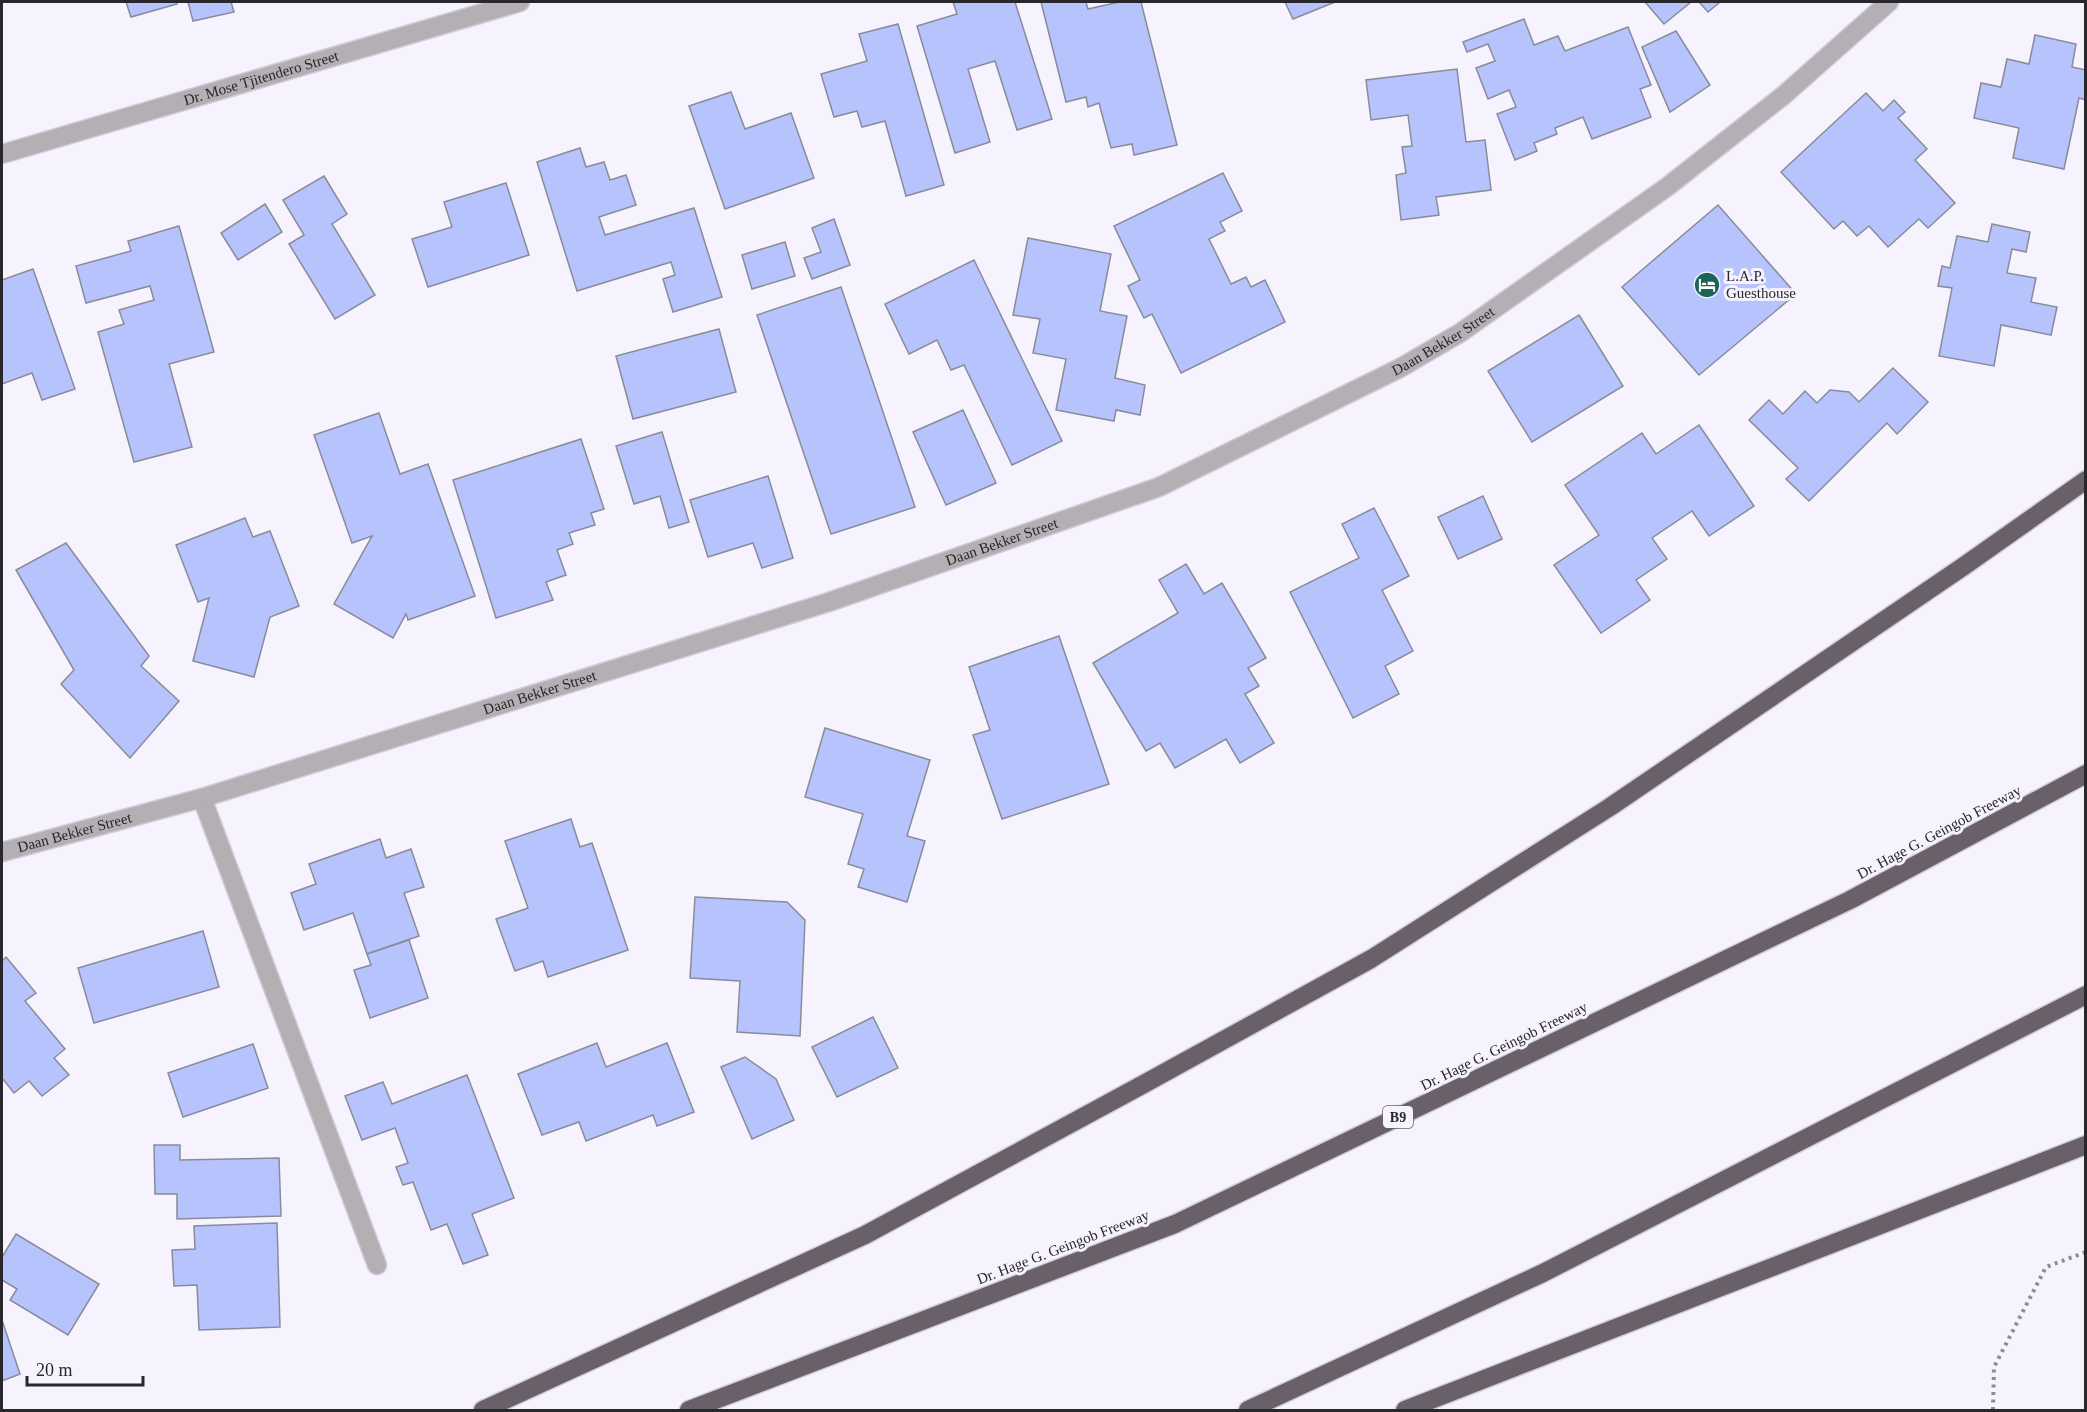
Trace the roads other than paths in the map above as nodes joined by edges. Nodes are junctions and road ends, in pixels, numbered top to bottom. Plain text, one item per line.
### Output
1 (520, 2) edge
2 (1889, 2) edge
3 (2, 154) edge
4 (2085, 480) edge
5 (2085, 774) edge
6 (202, 798) junction
7 (2, 852) edge
8 (2085, 995) edge
9 (2085, 1144) edge
10 (376, 1265) dead end
11 (483, 1410) edge
12 (689, 1410) edge
13 (1248, 1410) edge
14 (1405, 1410) edge

1 - 3 street, Dr. Mose Tjitendero Street
2 - 6 street, Daan Bekker Street
4 - 11 highway
5 - 12 highway, Dr. Hage G. Geingob Freeway / B9
6 - 7 street, Daan Bekker Street
6 - 10 street
8 - 13 highway
9 - 14 highway

